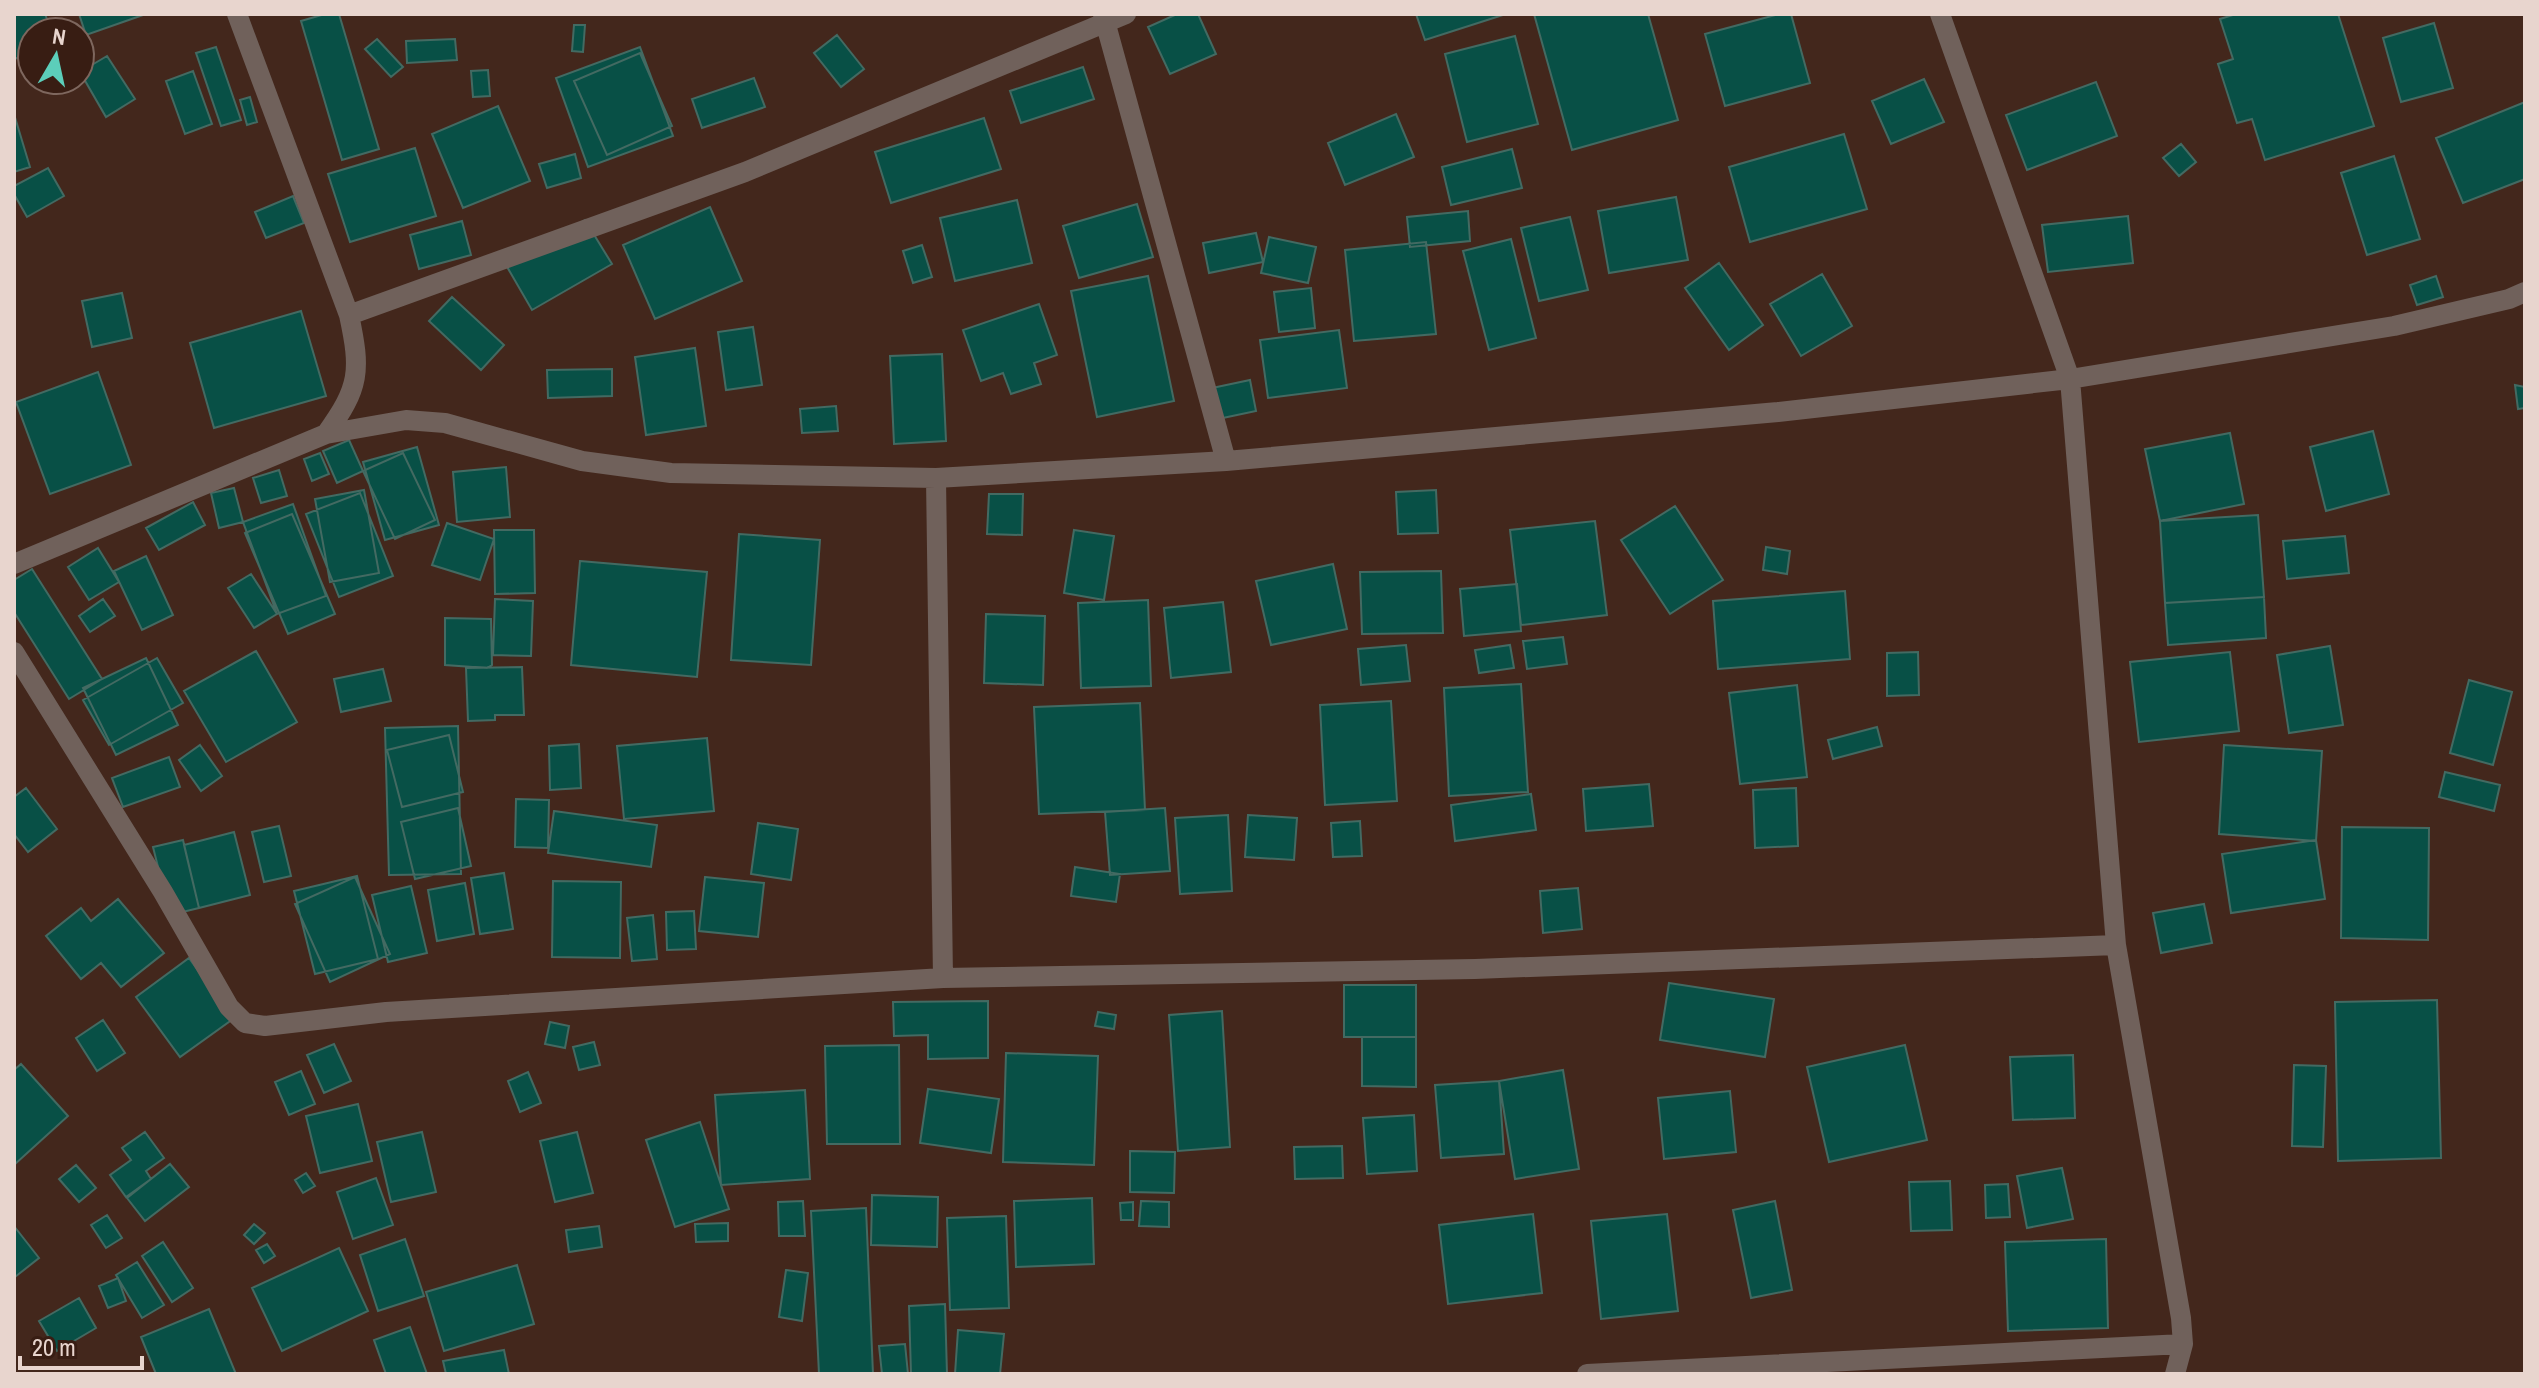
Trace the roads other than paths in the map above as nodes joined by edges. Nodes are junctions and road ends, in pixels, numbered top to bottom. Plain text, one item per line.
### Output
1 (237, 14) edge
2 (1126, 14) edge
3 (1940, 14) edge
4 (1104, 18) edge
5 (2525, 292) edge
6 (349, 315) junction
7 (2070, 379) junction
8 (326, 434) junction
9 (1226, 461) junction
10 (936, 478) junction
11 (14, 564) edge
12 (14, 652) edge
13 (2116, 945) junction
14 (943, 978) junction
15 (2183, 1344) junction
16 (1587, 1374) edge
17 (2175, 1374) edge

1 - 6 street
2 - 4 street
3 - 7 street
4 - 6 street
4 - 9 street
5 - 7 street
6 - 8 street
7 - 9 street
7 - 13 street
8 - 10 street
8 - 11 street
9 - 10 street
10 - 14 street
12 - 14 street
13 - 14 street
13 - 15 street
15 - 16 street
15 - 17 street

